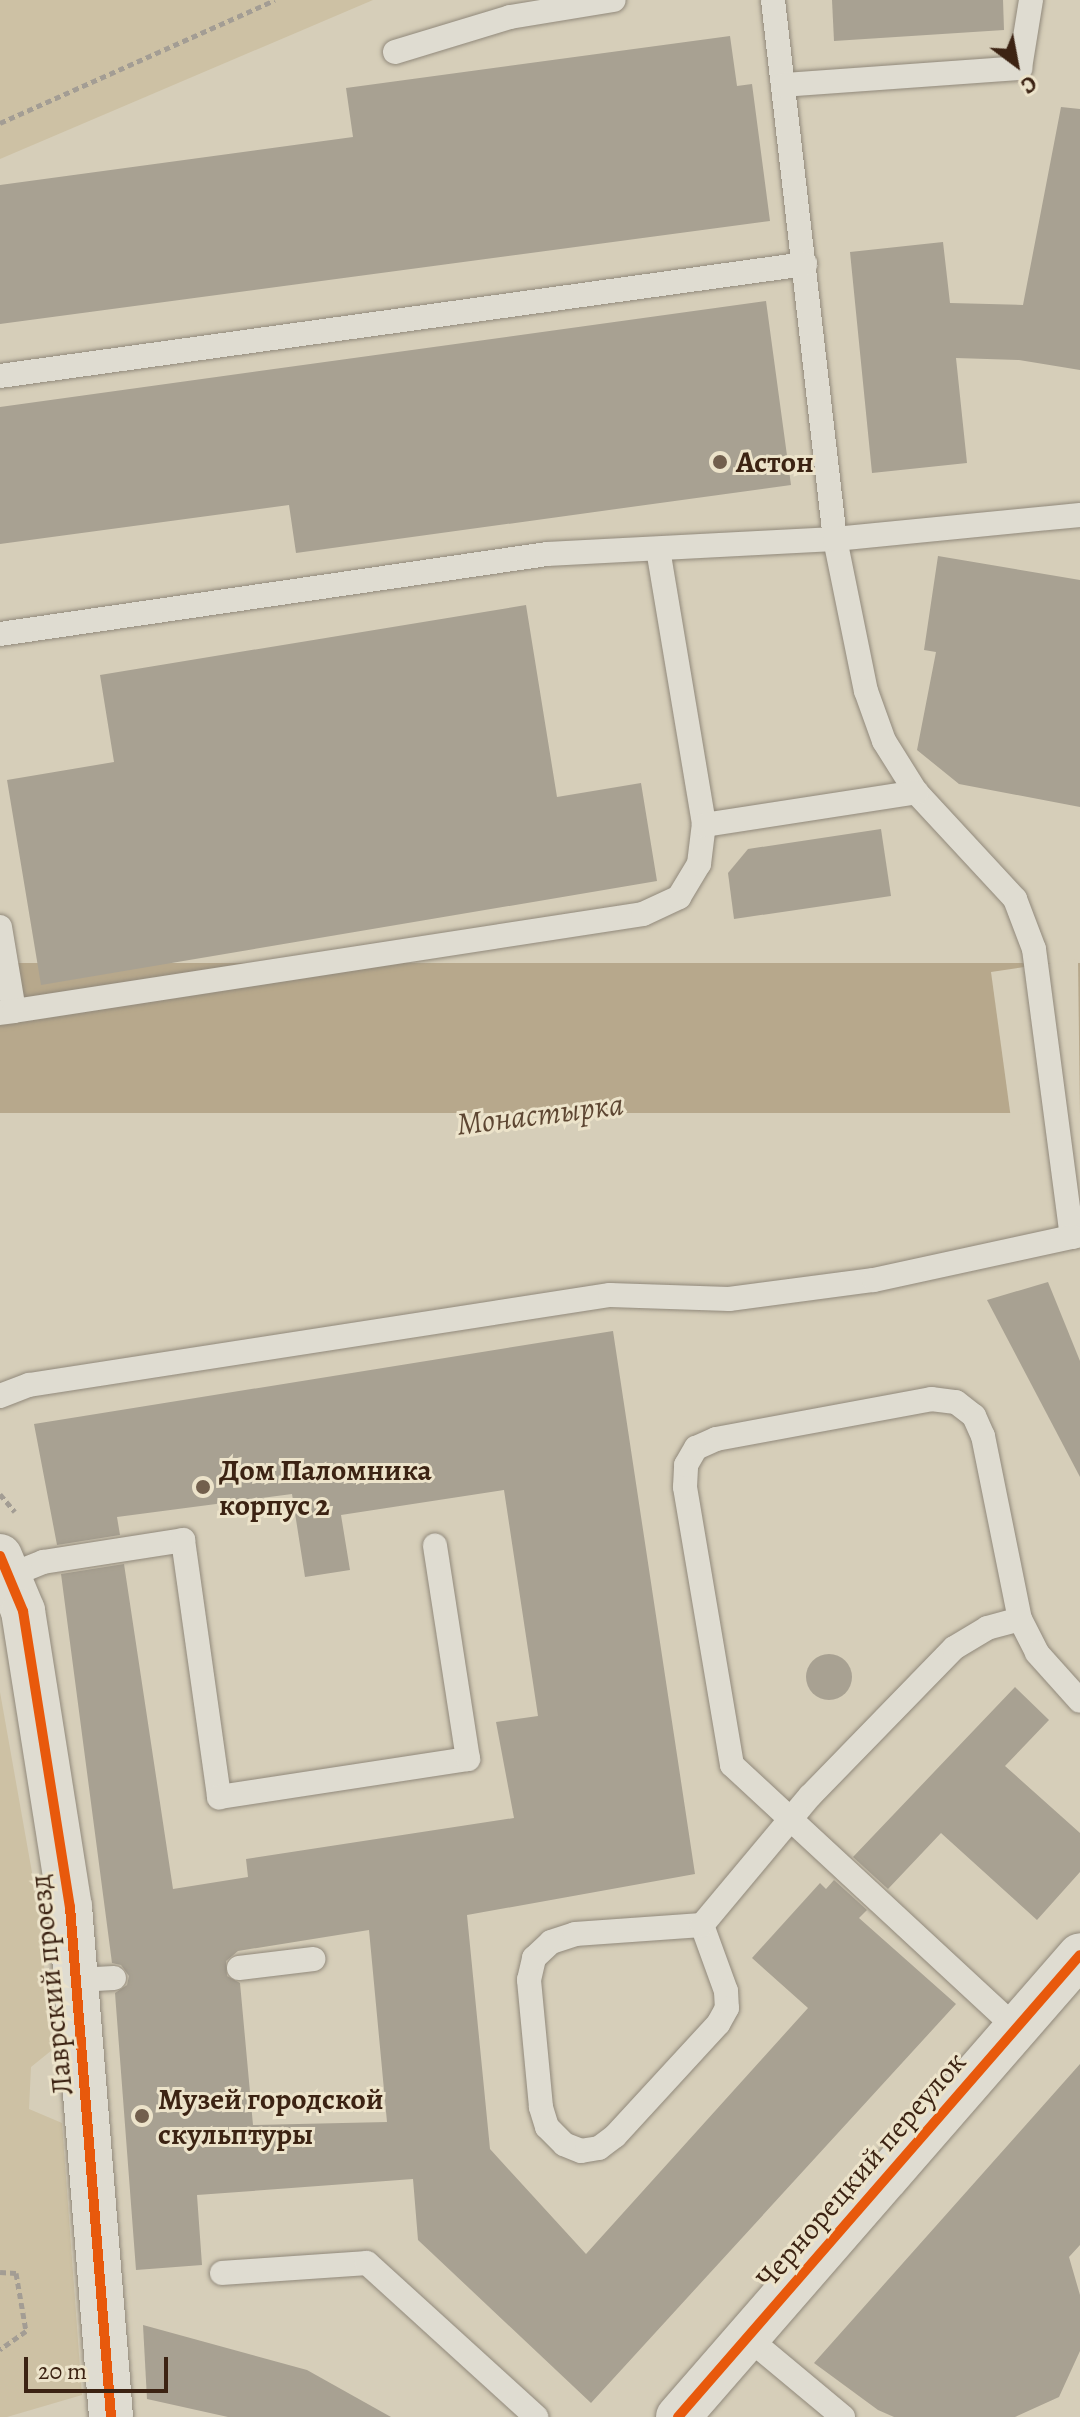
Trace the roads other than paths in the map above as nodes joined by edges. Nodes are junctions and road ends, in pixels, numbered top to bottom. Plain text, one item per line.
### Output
1 (614, 0) edge
2 (773, 0) edge
3 (1031, 0) edge
4 (395, 52) dead end
5 (783, 85) junction
6 (805, 264) junction
7 (0, 376) edge
8 (1080, 515) edge
9 (835, 539) junction
10 (658, 549) junction
11 (0, 634) edge
12 (916, 792) junction
13 (704, 825) junction
14 (0, 927) edge
15 (7, 1012) edge
16 (1076, 1236) edge
17 (0, 1396) edge
18 (435, 1546) dead end
19 (6, 1566) edge
20 (1020, 1619) junction
21 (1080, 1701) edge
22 (789, 1822) junction
23 (702, 1925) junction
24 (1080, 1955) edge
25 (313, 1959) dead end
26 (239, 1968) dead end
27 (1016, 2028) junction
28 (222, 2273) dead end
29 (747, 2337) junction
30 (111, 2417) edge
31 (536, 2417) edge
32 (678, 2417) edge
33 (843, 2417) edge

1 - 4 lane
2 - 5 lane
3 - 5 lane
5 - 6 lane
6 - 7 lane
6 - 9 lane
8 - 9 lane
9 - 10 lane
9 - 12 lane
10 - 11 lane
10 - 13 lane
12 - 13 lane
12 - 16 lane
13 - 15 lane
14 - 15 lane
16 - 17 lane
18 - 19 lane
19 - 30 street, Лаврский проезд
20 - 21 lane
20 - 22 lane
20 - 22 lane
22 - 23 lane
22 - 27 lane
23 - 23 lane
24 - 27 street, Чернорецкий переулок
25 - 26 lane
27 - 29 street, Чернорецкий переулок
28 - 31 lane
29 - 32 street, Чернорецкий переулок
29 - 33 lane

